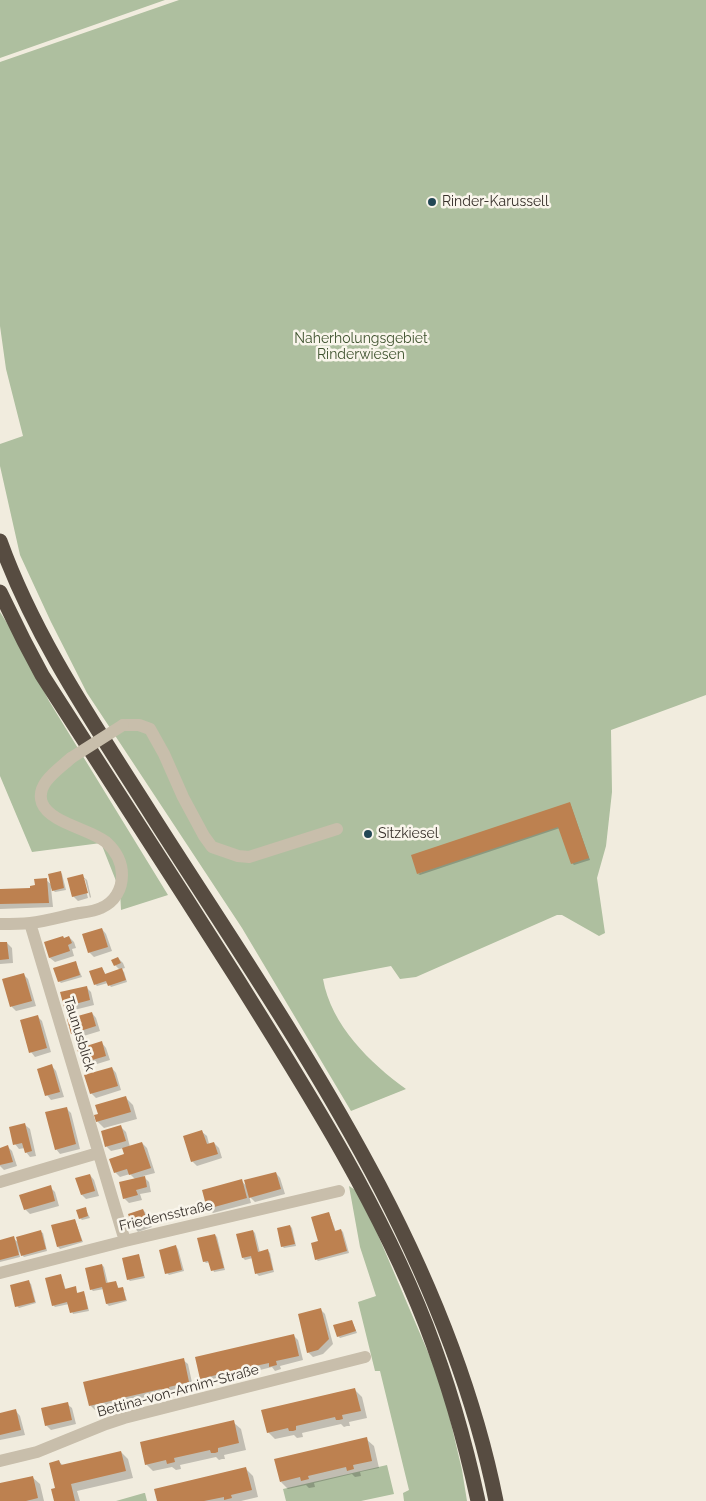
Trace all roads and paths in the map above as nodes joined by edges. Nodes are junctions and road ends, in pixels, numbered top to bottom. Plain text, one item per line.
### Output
1 (0, 540) edge
2 (0, 592) edge
3 (337, 829) dead end
4 (30, 923) junction
5 (0, 924) edge
6 (98, 1153) junction
7 (0, 1182) edge
8 (340, 1191) dead end
9 (125, 1241) junction
10 (0, 1273) edge
11 (365, 1357) dead end
12 (0, 1461) edge
13 (478, 1501) edge
14 (496, 1501) edge

1 - 14 highway
2 - 13 highway
3 - 4 street, bridge
4 - 5 street
4 - 6 street, Taunusblick
6 - 7 street
6 - 9 street, Taunusblick
8 - 9 street, Friedensstraße
9 - 10 street, Friedensstraße
11 - 12 street, Bettina-von-Arnim-Straße

